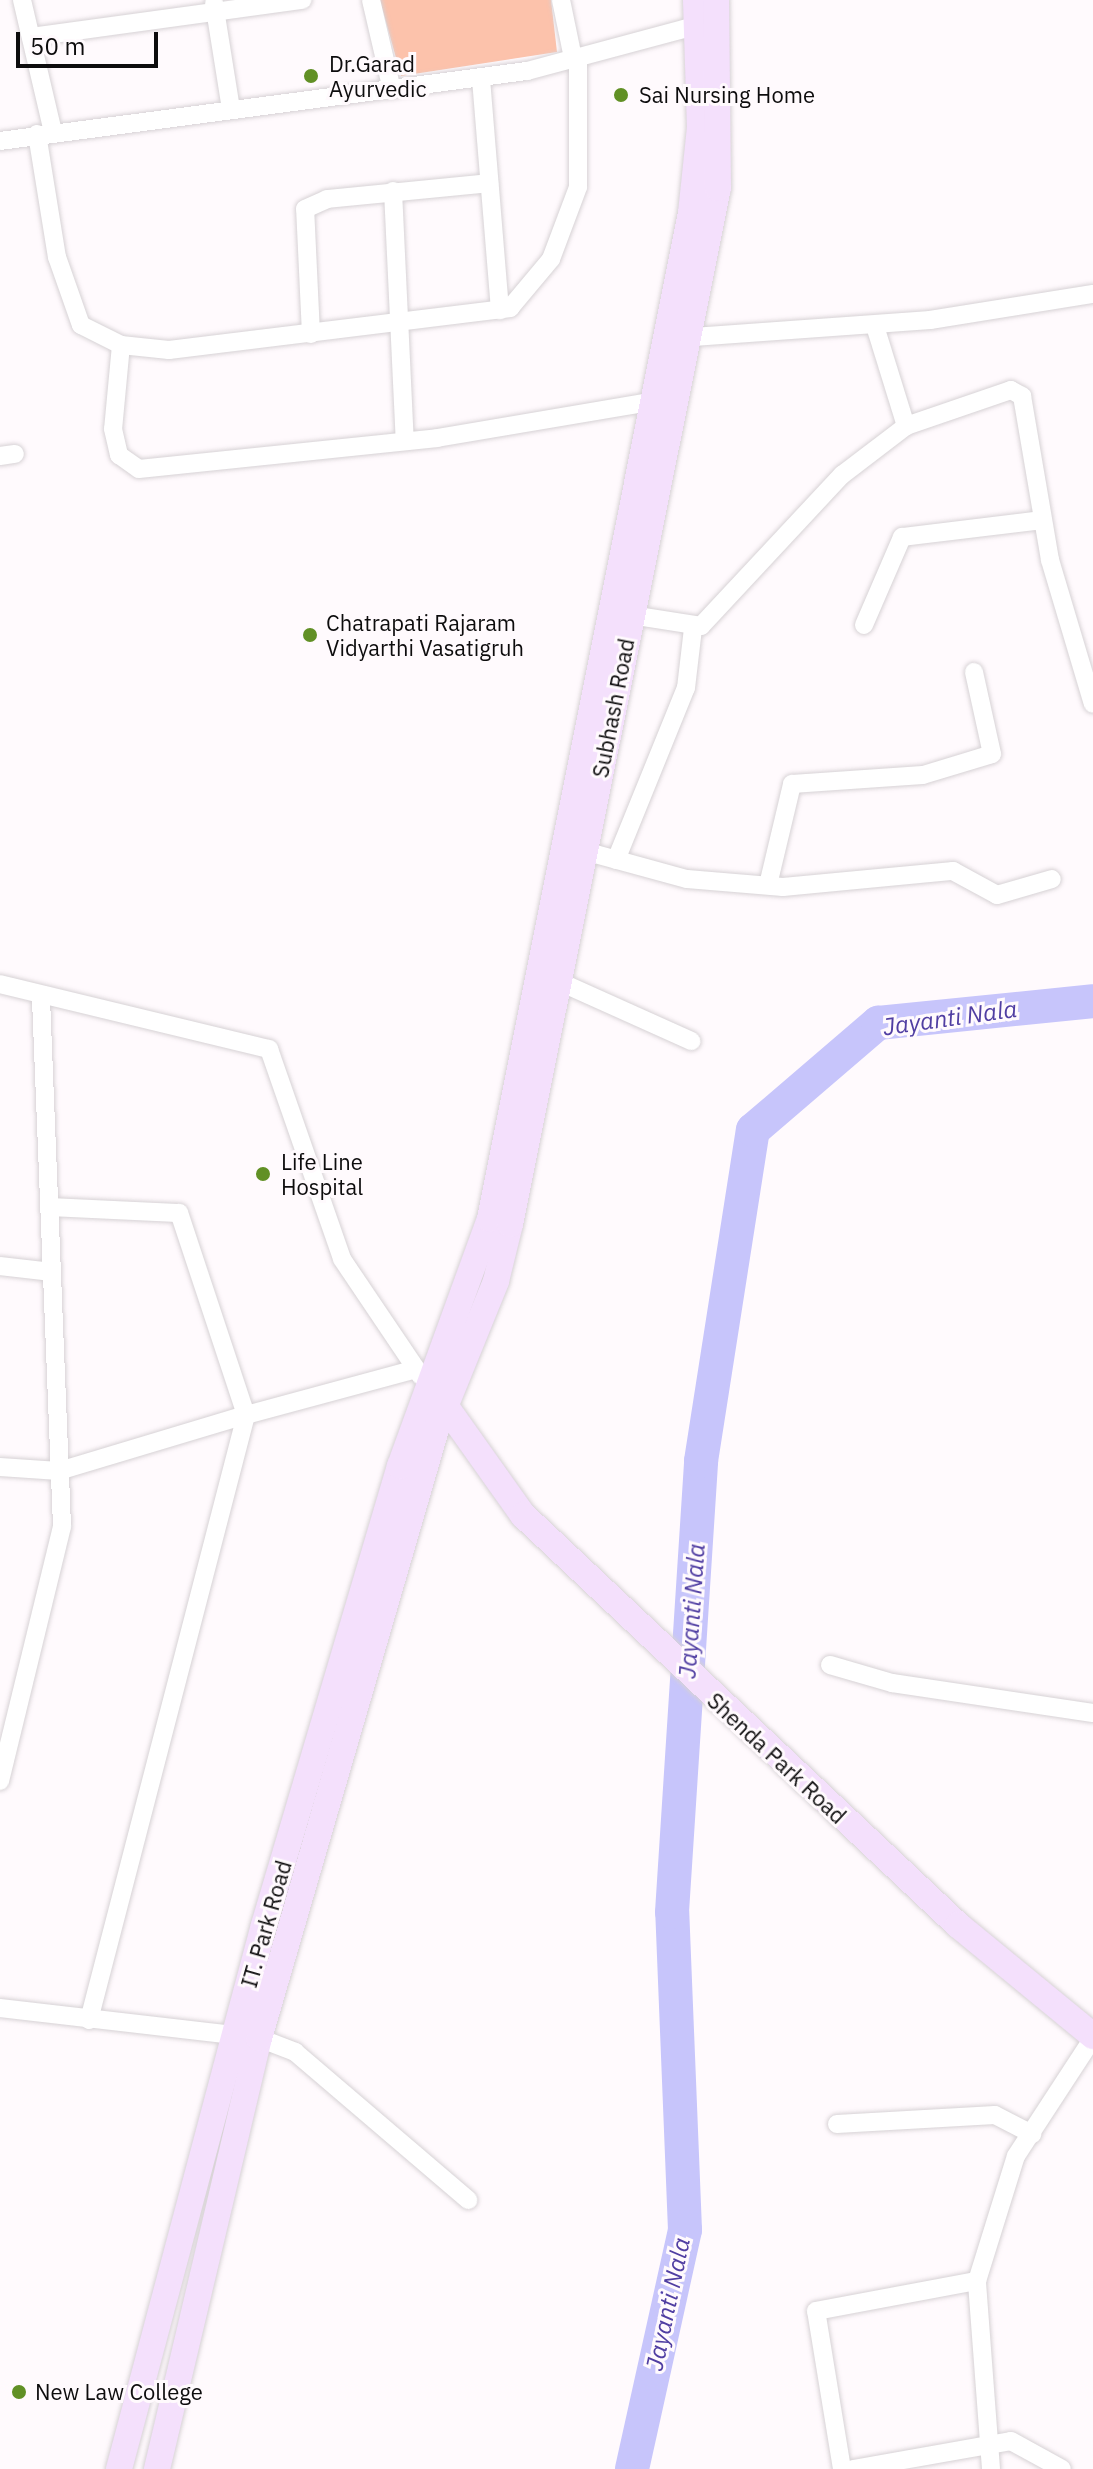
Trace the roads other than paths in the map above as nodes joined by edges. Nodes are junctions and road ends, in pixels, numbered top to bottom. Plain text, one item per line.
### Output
1 (22, 0) edge
2 (302, 0) edge
3 (371, 0) edge
4 (561, 0) edge
5 (214, 6) edge
6 (706, 12) edge
7 (31, 37) junction
8 (575, 58) junction
9 (481, 79) junction
10 (392, 90) junction
11 (231, 109) junction
12 (45, 133) junction
13 (0, 141) edge
14 (489, 183) junction
15 (393, 191) junction
16 (1093, 294) edge
17 (500, 310) junction
18 (398, 322) junction
19 (875, 326) junction
20 (311, 334) junction
21 (674, 338) junction
22 (121, 345) junction
23 (649, 402) junction
24 (906, 426) junction
25 (405, 441) junction
26 (1042, 520) junction
27 (626, 599) junction
28 (864, 625) dead end
29 (693, 628) junction
30 (974, 672) dead end
31 (1093, 704) edge
32 (574, 848) junction
33 (616, 860) junction
34 (1052, 879) dead end
35 (768, 885) junction
36 (551, 978) junction
37 (0, 984) edge
38 (41, 998) junction
39 (691, 1041) dead end
40 (53, 1207) junction
41 (0, 1266) edge
42 (52, 1272) junction
43 (421, 1376) junction
44 (446, 1406) junction
45 (246, 1415) junction
46 (0, 1467) edge
47 (59, 1471) junction
48 (830, 1665) dead end
49 (1093, 1713) edge
50 (0, 1781) edge
51 (0, 2008) edge
52 (89, 2020) junction
53 (247, 2037) junction
54 (1093, 2037) edge
55 (837, 2124) dead end
56 (1032, 2134) junction
57 (468, 2200) dead end
58 (977, 2281) junction
59 (990, 2442) junction
60 (119, 2469) edge
61 (157, 2469) edge
62 (842, 2469) edge
63 (853, 2469) edge
64 (991, 2469) edge
65 (1062, 2469) edge

1 - 7 street
2 - 5 street
3 - 10 street
4 - 8 street
5 - 7 street
5 - 11 street
6 - 8 street
6 - 21 main road, Subhash Road
7 - 12 street
8 - 9 street
8 - 17 street
9 - 10 street
9 - 14 street
10 - 11 street
11 - 12 street
12 - 13 street
12 - 22 street
14 - 15 street
14 - 17 street
15 - 18 street
15 - 20 street
16 - 19 street
17 - 18 street
18 - 20 street
18 - 25 street
19 - 21 street
19 - 24 street
20 - 22 street
21 - 23 main road, Subhash Road
21 - 27 main road, Subhash Road
22 - 25 street
23 - 25 street
23 - 27 main road, Subhash Road
24 - 26 street
24 - 29 street
26 - 28 street
26 - 31 street
27 - 29 street
27 - 32 main road, Subhash Road
29 - 33 street
30 - 35 street
32 - 33 street
32 - 36 main road, Subhash Road
33 - 35 street
34 - 35 street
36 - 39 street
36 - 43 main road, Subhash Road
36 - 44 main road, Subhash Road
37 - 38 street
38 - 40 street
38 - 43 street
40 - 42 street
40 - 45 street
41 - 42 street
42 - 47 street
43 - 44 main road, Shenda Park Road
43 - 45 street
43 - 53 main road, IT. Park Road
44 - 53 main road, IT. Park Road
44 - 54 main road, Shenda Park Road
45 - 47 street
45 - 52 street
46 - 47 street
47 - 50 street
48 - 49 street
51 - 52 street
52 - 53 street
53 - 57 street
53 - 60 main road, IT. Park Road
53 - 61 main road, IT. Park Road
54 - 56 street
55 - 56 street
56 - 58 street
58 - 59 street
58 - 62 street
59 - 63 street
59 - 64 street
59 - 65 street

